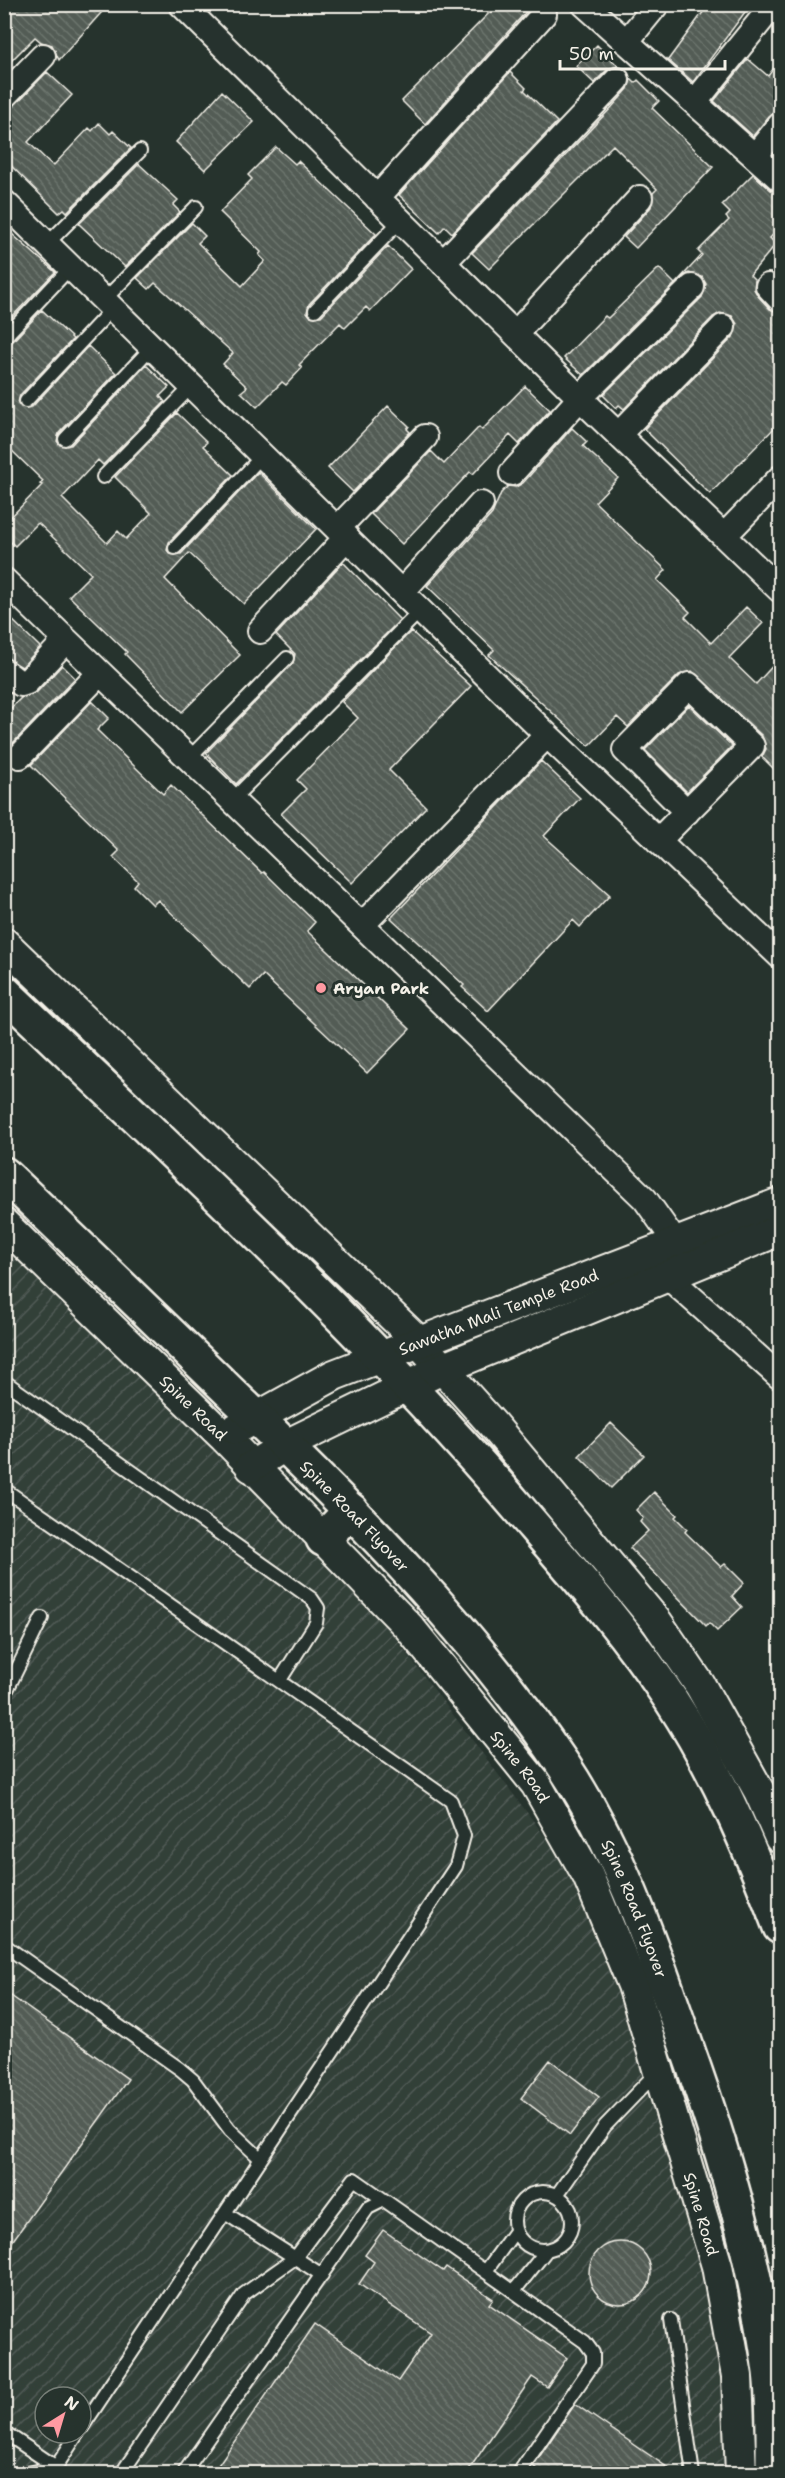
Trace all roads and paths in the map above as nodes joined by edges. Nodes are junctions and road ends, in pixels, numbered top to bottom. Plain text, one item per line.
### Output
1 (181, 4) edge
2 (584, 4) edge
3 (657, 4) edge
4 (774, 4) edge
5 (544, 14) dead end
6 (626, 42) junction
7 (44, 56) dead end
8 (617, 80) dead end
9 (4, 96) edge
10 (695, 102) junction
11 (780, 125) edge
12 (140, 151) dead end
13 (755, 156) junction
14 (780, 179) edge
15 (378, 198) junction
16 (640, 198) dead end
17 (4, 202) edge
18 (196, 207) dead end
19 (400, 221) junction
20 (47, 244) junction
21 (443, 263) junction
22 (71, 267) junction
23 (692, 287) dead end
24 (109, 304) junction
25 (315, 310) dead end
26 (723, 327) dead end
27 (515, 334) junction
28 (4, 338) edge
29 (152, 347) junction
30 (192, 386) junction
31 (580, 398) junction
32 (27, 401) dead end
33 (619, 434) junction
34 (425, 437) dead end
35 (65, 439) dead end
36 (263, 455) junction
37 (512, 473) dead end
38 (104, 477) dead end
39 (780, 478) edge
40 (481, 504) dead end
41 (342, 533) junction
42 (725, 535) junction
43 (175, 548) dead end
44 (4, 580) edge
45 (780, 590) edge
46 (402, 592) junction
47 (421, 610) junction
48 (260, 631) dead end
49 (66, 640) junction
50 (287, 658) dead end
51 (4, 670) edge
52 (100, 673) junction
53 (547, 735) junction
54 (20, 756) dead end
55 (189, 758) junction
56 (232, 800) junction
57 (687, 812) junction
58 (658, 841) junction
59 (363, 924) junction
60 (4, 943) edge
61 (780, 956) edge
62 (4, 992) edge
63 (4, 1174) edge
64 (780, 1203) edge
65 (780, 1230) edge
66 (10, 1236) edge
67 (676, 1243) junction
68 (666, 1275) junction
69 (418, 1341) junction
70 (380, 1357) junction
71 (444, 1368) junction
72 (780, 1377) edge
73 (4, 1381) edge
74 (407, 1386) junction
75 (257, 1417) junction
76 (224, 1437) junction
77 (286, 1445) junction
78 (251, 1467) junction
79 (6, 1494) edge
80 (351, 1510) junction
81 (323, 1539) junction
82 (42, 1618) dead end
83 (280, 1680) junction
84 (4, 1696) edge
85 (780, 1838) edge
86 (780, 1927) edge
87 (4, 1946) edge
88 (659, 2071) junction
89 (261, 2159) junction
90 (557, 2195) junction
91 (384, 2200) junction
92 (225, 2213) junction
93 (515, 2230) junction
94 (546, 2251) junction
95 (295, 2258) junction
96 (486, 2271) junction
97 (321, 2276) junction
98 (514, 2291) junction
99 (671, 2320) dead end
100 (93, 2411) edge
101 (4, 2432) edge
102 (70, 2445) edge
103 (53, 2470) edge
104 (22, 2474) edge
105 (121, 2474) edge
106 (183, 2474) edge
107 (518, 2474) edge
108 (693, 2474) edge
109 (741, 2474) edge
110 (773, 2474) edge

1 - 15 street
2 - 6 street
3 - 6 street
4 - 10 street
5 - 15 street
6 - 10 street
7 - 9 street
8 - 21 street
10 - 13 street
11 - 13 street
12 - 20 lane
13 - 14 street
15 - 19 street
16 - 27 street
17 - 20 street
18 - 24 lane
19 - 21 street
19 - 25 lane
20 - 22 street
21 - 27 street
22 - 24 street
22 - 28 lane
23 - 31 street
24 - 29 street
24 - 32 lane
26 - 33 street
27 - 31 street
29 - 30 street
29 - 35 lane
30 - 36 street
30 - 38 lane
31 - 33 street
31 - 37 street
33 - 42 street
34 - 41 street
36 - 41 street
36 - 43 lane
39 - 42 street
40 - 46 street
41 - 46 street
41 - 48 street
42 - 45 street
44 - 49 street
46 - 47 street
47 - 53 street
47 - 56 lane
49 - 51 street
49 - 52 street
50 - 55 lane
52 - 54 street
52 - 55 street
53 - 58 street
53 - 59 street
55 - 56 street
56 - 59 street
57 - 57 street
57 - 58 street
58 - 61 street
59 - 67 street
60 - 69 street
62 - 70 main road
63 - 75 main road
64 - 67 street, Sawatha Mali Temple Road
65 - 68 street, Sawatha Mali Temple Road
66 - 76 street, Spine Road
67 - 69 street, Sawatha Mali Temple Road
68 - 71 street, Sawatha Mali Temple Road
68 - 72 street
69 - 70 street, Sawatha Mali Temple Road
69 - 71 street
70 - 74 main road
70 - 75 street, Sawatha Mali Temple Road
71 - 74 street, Sawatha Mali Temple Road
71 - 85 street
73 - 83 lane
74 - 77 street, Sawatha Mali Temple Road
74 - 86 main road
75 - 76 street, Sawatha Mali Temple Road
75 - 77 main road
76 - 78 street, Spine Road
77 - 78 street, Sawatha Mali Temple Road
77 - 80 main road, Spine Road Flyover
78 - 81 street, Spine Road
79 - 83 lane
80 - 81 main road
80 - 110 main road, Spine Road Flyover
81 - 88 street, Spine Road
82 - 84 lane
83 - 89 lane
87 - 89 lane
88 - 90 lane
88 - 109 street, Spine Road
89 - 92 lane
90 - 93 lane
90 - 94 lane
91 - 95 lane
91 - 96 lane
91 - 97 lane
92 - 95 lane
92 - 100 lane
93 - 94 lane
93 - 96 lane
94 - 98 lane
95 - 97 lane
95 - 105 lane
96 - 98 lane
97 - 106 lane
98 - 107 lane
99 - 108 lane
101 - 103 lane
102 - 103 lane
103 - 104 lane

